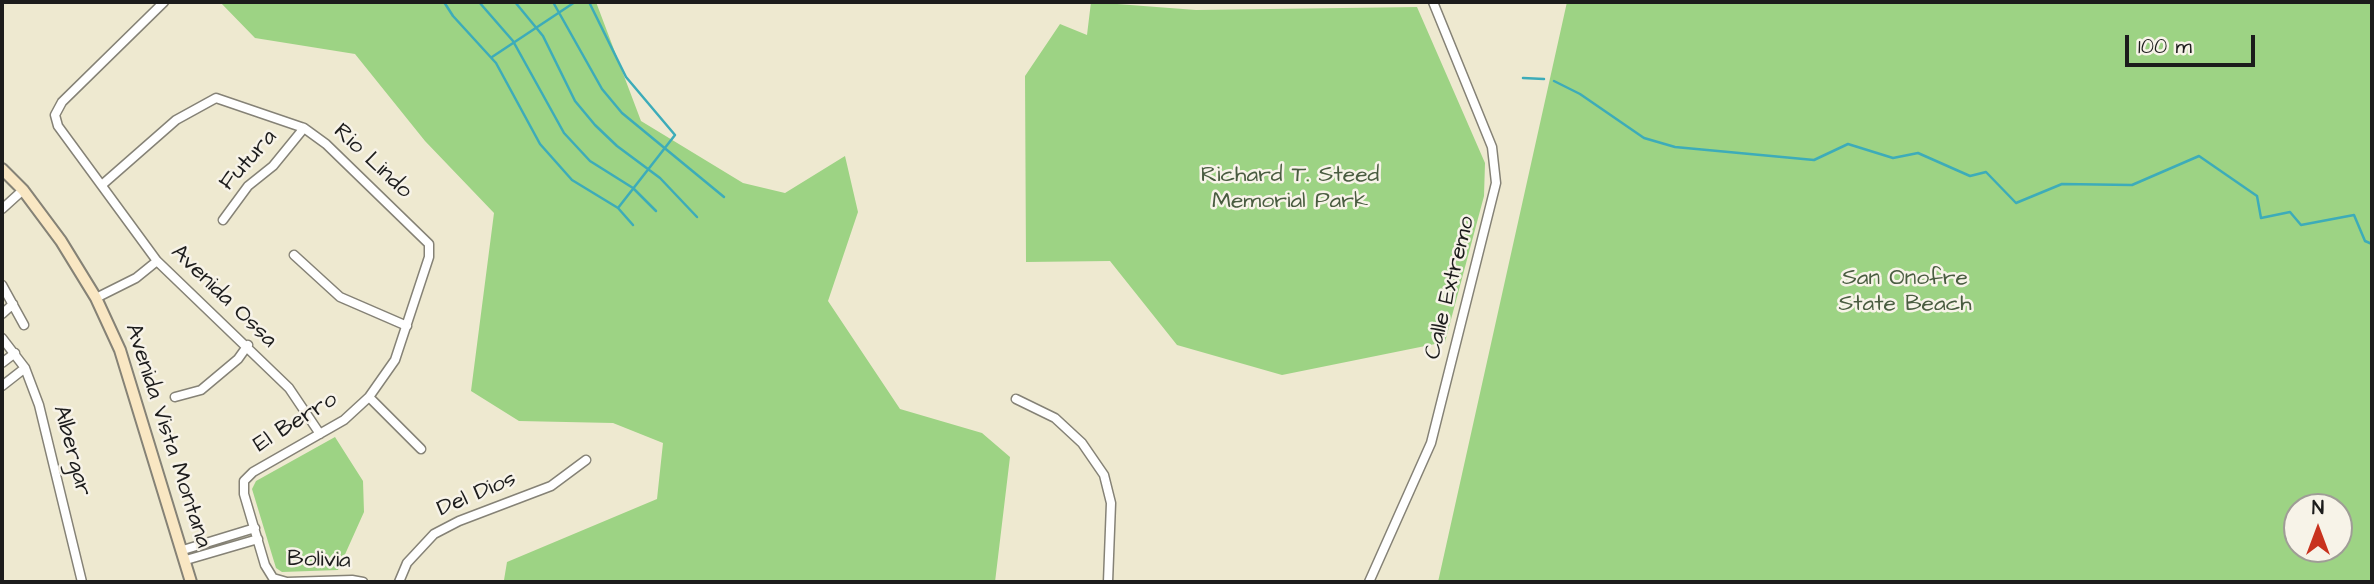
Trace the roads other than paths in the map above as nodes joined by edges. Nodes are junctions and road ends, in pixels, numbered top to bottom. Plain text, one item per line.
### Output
1 (164, 2) edge
2 (1433, 2) edge
3 (304, 128) junction
4 (2, 169) edge
5 (103, 184) junction
6 (23, 190) junction
7 (2, 209) edge
8 (223, 220) dead end
9 (429, 244) joint
10 (294, 255) dead end
11 (157, 261) junction
12 (3, 288) edge
13 (96, 298) junction
14 (13, 304) junction
15 (2, 314) edge
16 (24, 325) dead end
17 (407, 326) junction
18 (2, 338) edge
19 (248, 345) junction
20 (15, 353) junction
21 (2, 363) edge
22 (26, 368) junction
23 (2, 386) edge
24 (175, 397) dead end
25 (369, 397) junction
26 (1016, 399) dead end
27 (320, 434) junction
28 (421, 449) dead end
29 (586, 460) dead end
30 (255, 528) junction
31 (258, 539) junction
32 (184, 555) junction
33 (82, 582) edge
34 (191, 582) edge
35 (363, 582) edge
36 (399, 582) edge
37 (1108, 582) edge
38 (1369, 582) edge

1 - 5 street, Avenida Ossa
2 - 38 street, Calle Extremo
3 - 5 street, Rio Lindo
3 - 8 street, Futura
3 - 9 street, Rio Lindo
4 - 6 street, Avenida Vista Montana
5 - 11 street, Avenida Ossa
6 - 7 street
6 - 13 street, Avenida Vista Montana
9 - 17 street, El Berro
10 - 17 street
11 - 13 street
11 - 19 street, Avenida Ossa
12 - 14 street
13 - 32 street, Avenida Vista Montana
14 - 15 street
14 - 16 street
17 - 25 street, El Berro
18 - 20 street, Albergar
19 - 24 street
19 - 27 street, Avenida Ossa
20 - 21 street
20 - 22 street, Albergar
22 - 23 street
22 - 33 street, Albergar
25 - 27 street, El Berro
25 - 28 street
26 - 37 street
27 - 30 street, El Berro
29 - 36 street, Del Dios
30 - 31 street
30 - 32 street
31 - 32 street
31 - 35 street, Bolivia
32 - 34 street, Avenida Vista Montana

